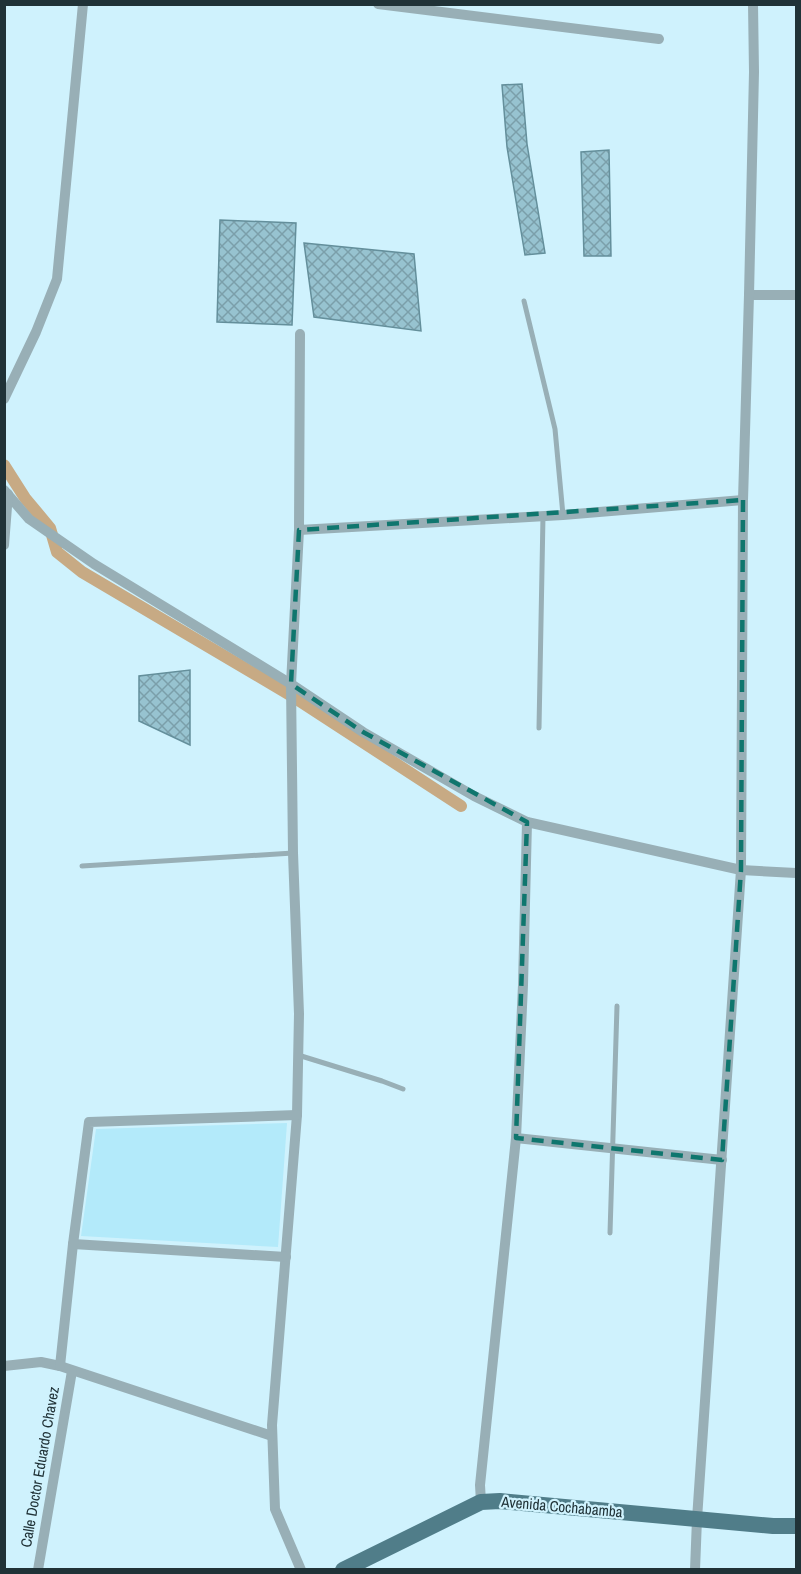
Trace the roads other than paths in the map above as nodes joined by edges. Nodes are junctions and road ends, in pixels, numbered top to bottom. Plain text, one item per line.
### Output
1 (83, 4) edge
2 (378, 4) edge
3 (753, 4) edge
4 (659, 39) dead end
5 (749, 295) junction
6 (796, 295) edge
7 (524, 301) dead end
8 (300, 334) dead end
9 (4, 399) edge
10 (6, 492) edge
11 (743, 500) junction
12 (563, 515) junction
13 (543, 516) junction
14 (299, 530) junction
15 (4, 545) edge
16 (291, 684) junction
17 (539, 728) dead end
18 (527, 822) junction
19 (294, 853) junction
20 (82, 866) dead end
21 (741, 870) junction
22 (796, 873) edge
23 (617, 1006) dead end
24 (298, 1055) junction
25 (403, 1089) dead end
26 (297, 1115) junction
27 (516, 1138) junction
28 (612, 1147) junction
29 (722, 1160) junction
30 (610, 1233) dead end
31 (73, 1245) junction
32 (286, 1257) junction
33 (4, 1366) edge
34 (60, 1366) junction
35 (72, 1371) junction
36 (272, 1436) junction
37 (481, 1502) junction
38 (697, 1519) junction
39 (796, 1526) edge
40 (38, 1569) edge
41 (301, 1569) edge
42 (343, 1569) edge
43 (695, 1569) edge

1 - 9 street
2 - 4 street
3 - 5 street
5 - 6 street
5 - 11 street
7 - 12 lane
8 - 14 street
10 - 15 street
10 - 16 street
11 - 12 street
11 - 21 street
12 - 13 street
13 - 14 street
13 - 17 lane
14 - 16 street
16 - 18 street
16 - 19 street
18 - 21 street
18 - 27 street
19 - 20 lane
19 - 24 street
21 - 22 street
21 - 29 street
23 - 28 lane
24 - 25 lane
24 - 26 street
26 - 31 street
26 - 32 street
27 - 28 street
27 - 37 street
28 - 29 street
28 - 30 lane
29 - 38 street
31 - 32 street
31 - 34 street
32 - 36 street
33 - 34 street
34 - 35 street
35 - 36 street
35 - 40 street, Calle Doctor Eduardo Chavez
36 - 41 street
37 - 38 main road, Avenida Cochabamba
37 - 42 main road, Avenida Cochabamba
38 - 39 main road, Avenida Cochabamba
38 - 43 street

